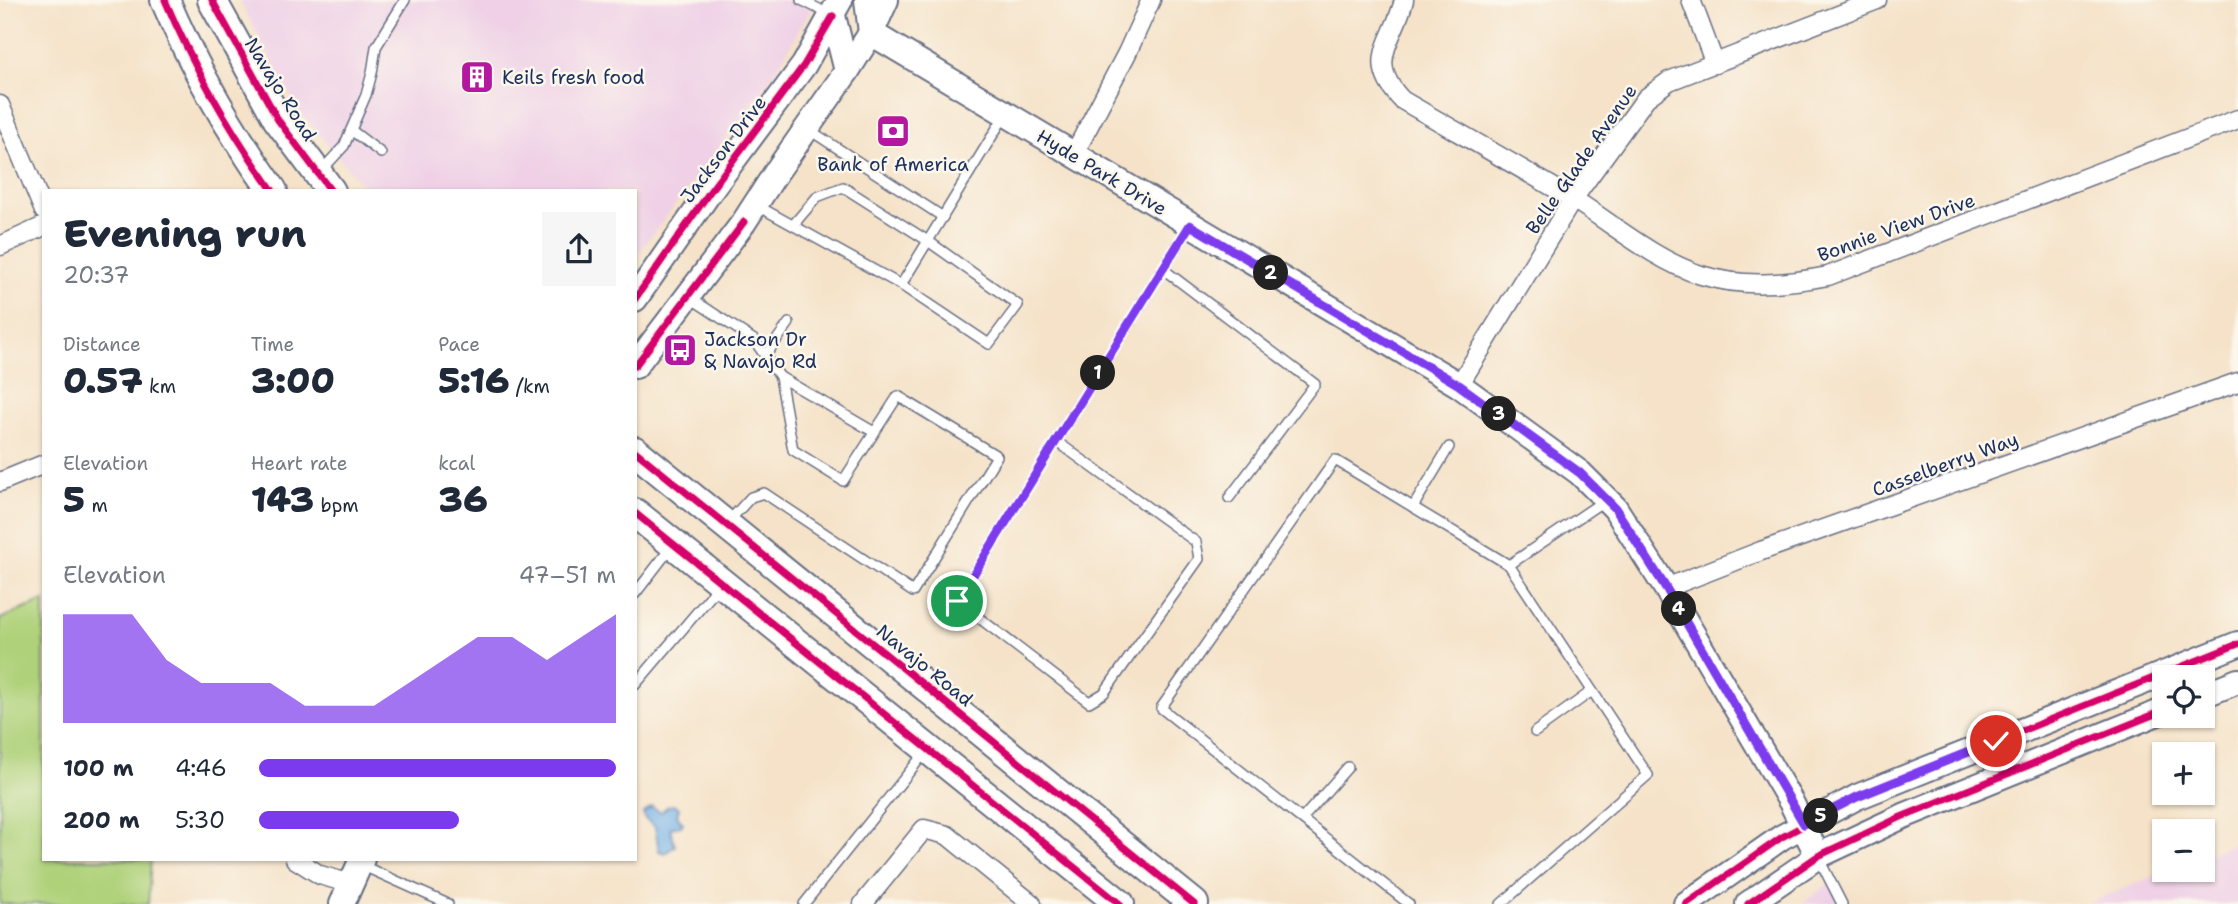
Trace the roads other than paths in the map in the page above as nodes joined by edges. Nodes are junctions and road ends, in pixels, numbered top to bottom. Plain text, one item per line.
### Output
1 (165, 0) edge
2 (212, 0) edge
3 (405, 0) edge
4 (801, 0) edge
5 (867, 0) edge
6 (886, 0) edge
7 (1151, 0) edge
8 (1404, 0) edge
9 (1691, 0) edge
10 (1877, 0) edge
11 (836, 8) edge
12 (871, 33) junction
13 (1715, 64) junction
14 (847, 71) junction
15 (0, 105) edge
16 (1006, 115) junction
17 (2238, 119) edge
18 (807, 128) junction
19 (351, 130) junction
20 (381, 153) dead end
21 (1073, 156) junction
22 (324, 183) edge
23 (272, 189) edge
24 (1573, 200) junction
25 (755, 204) junction
26 (42, 206) edge
27 (943, 217) junction
28 (793, 225) junction
29 (1190, 225) junction
30 (42, 227) edge
31 (928, 242) junction
32 (0, 246) edge
33 (1163, 269) junction
34 (901, 285) junction
35 (637, 296) edge
36 (688, 296) junction
37 (789, 323) dead end
38 (765, 356) junction
39 (637, 363) edge
40 (780, 377) junction
41 (2238, 382) edge
42 (1459, 385) junction
43 (874, 432) junction
44 (1056, 441) junction
45 (1450, 447) dead end
46 (637, 453) edge
47 (42, 465) edge
48 (0, 482) edge
49 (1229, 498) dead end
50 (1606, 499) junction
51 (1413, 507) junction
52 (637, 515) edge
53 (726, 525) junction
54 (673, 544) junction
55 (1509, 565) junction
56 (721, 583) junction
57 (1666, 588) junction
58 (637, 591) edge
59 (2238, 644) edge
60 (2238, 681) edge
61 (637, 683) edge
62 (2215, 690) edge
63 (1592, 691) junction
64 (2152, 715) edge
65 (1535, 732) dead end
66 (927, 750) junction
67 (1348, 767) dead end
68 (1302, 819) junction
69 (1804, 824) junction
70 (1818, 856) junction
71 (298, 861) edge
72 (353, 878) edge
73 (449, 904) edge
74 (804, 904) edge
75 (863, 904) edge
76 (1032, 904) edge
77 (1121, 904) edge
78 (1194, 904) edge
79 (1409, 904) edge
80 (1500, 904) edge
81 (1686, 904) edge
82 (1748, 904) edge
83 (1842, 904) edge

1 - 23 main road
2 - 22 main road, Navajo Road
3 - 19 lane
4 - 11 lane
5 - 12 main road
6 - 12 main road
7 - 21 street
8 - 24 street, Bonnie View Drive
9 - 13 street
10 - 13 street, Belle Glade Avenue
11 - 14 main road
11 - 35 main road, Jackson Drive
12 - 14 main road
12 - 16 main road, Hyde Park Drive
13 - 24 street, Belle Glade Avenue
14 - 18 main road
15 - 26 street
16 - 21 main road, Hyde Park Drive
16 - 27 lane
17 - 24 street, Bonnie View Drive
18 - 25 main road
18 - 27 lane
19 - 20 lane
19 - 22 lane
21 - 29 main road, Hyde Park Drive
24 - 42 street, Belle Glade Avenue
25 - 28 lane
25 - 36 main road
27 - 31 lane
28 - 31 lane
28 - 34 lane
29 - 33 lane
29 - 42 main road, Hyde Park Drive
30 - 32 street
31 - 34 lane
31 - 34 lane
33 - 44 lane
33 - 49 lane
36 - 38 lane
36 - 39 main road
37 - 38 lane
38 - 40 lane
40 - 43 lane
40 - 43 lane
41 - 57 street, Casselberry Way
42 - 50 main road, Hyde Park Drive
43 - 53 lane
44 - 44 lane
45 - 51 lane
46 - 53 main road, Navajo Road
47 - 48 street
50 - 55 lane
50 - 57 main road, Hyde Park Drive
51 - 55 lane
51 - 68 lane
52 - 54 main road
53 - 78 main road, Navajo Road
54 - 56 main road
54 - 58 lane
55 - 63 lane
56 - 61 lane
56 - 66 main road
57 - 69 main road, Hyde Park Drive
59 - 69 main road
60 - 62 main road
63 - 65 lane
63 - 80 lane
64 - 70 main road
66 - 74 lane
66 - 77 main road
67 - 68 lane
68 - 79 lane
69 - 70 main road, Hyde Park Drive
69 - 81 main road
70 - 82 main road
70 - 83 lane
71 - 72 street
72 - 73 lane
75 - 76 street

